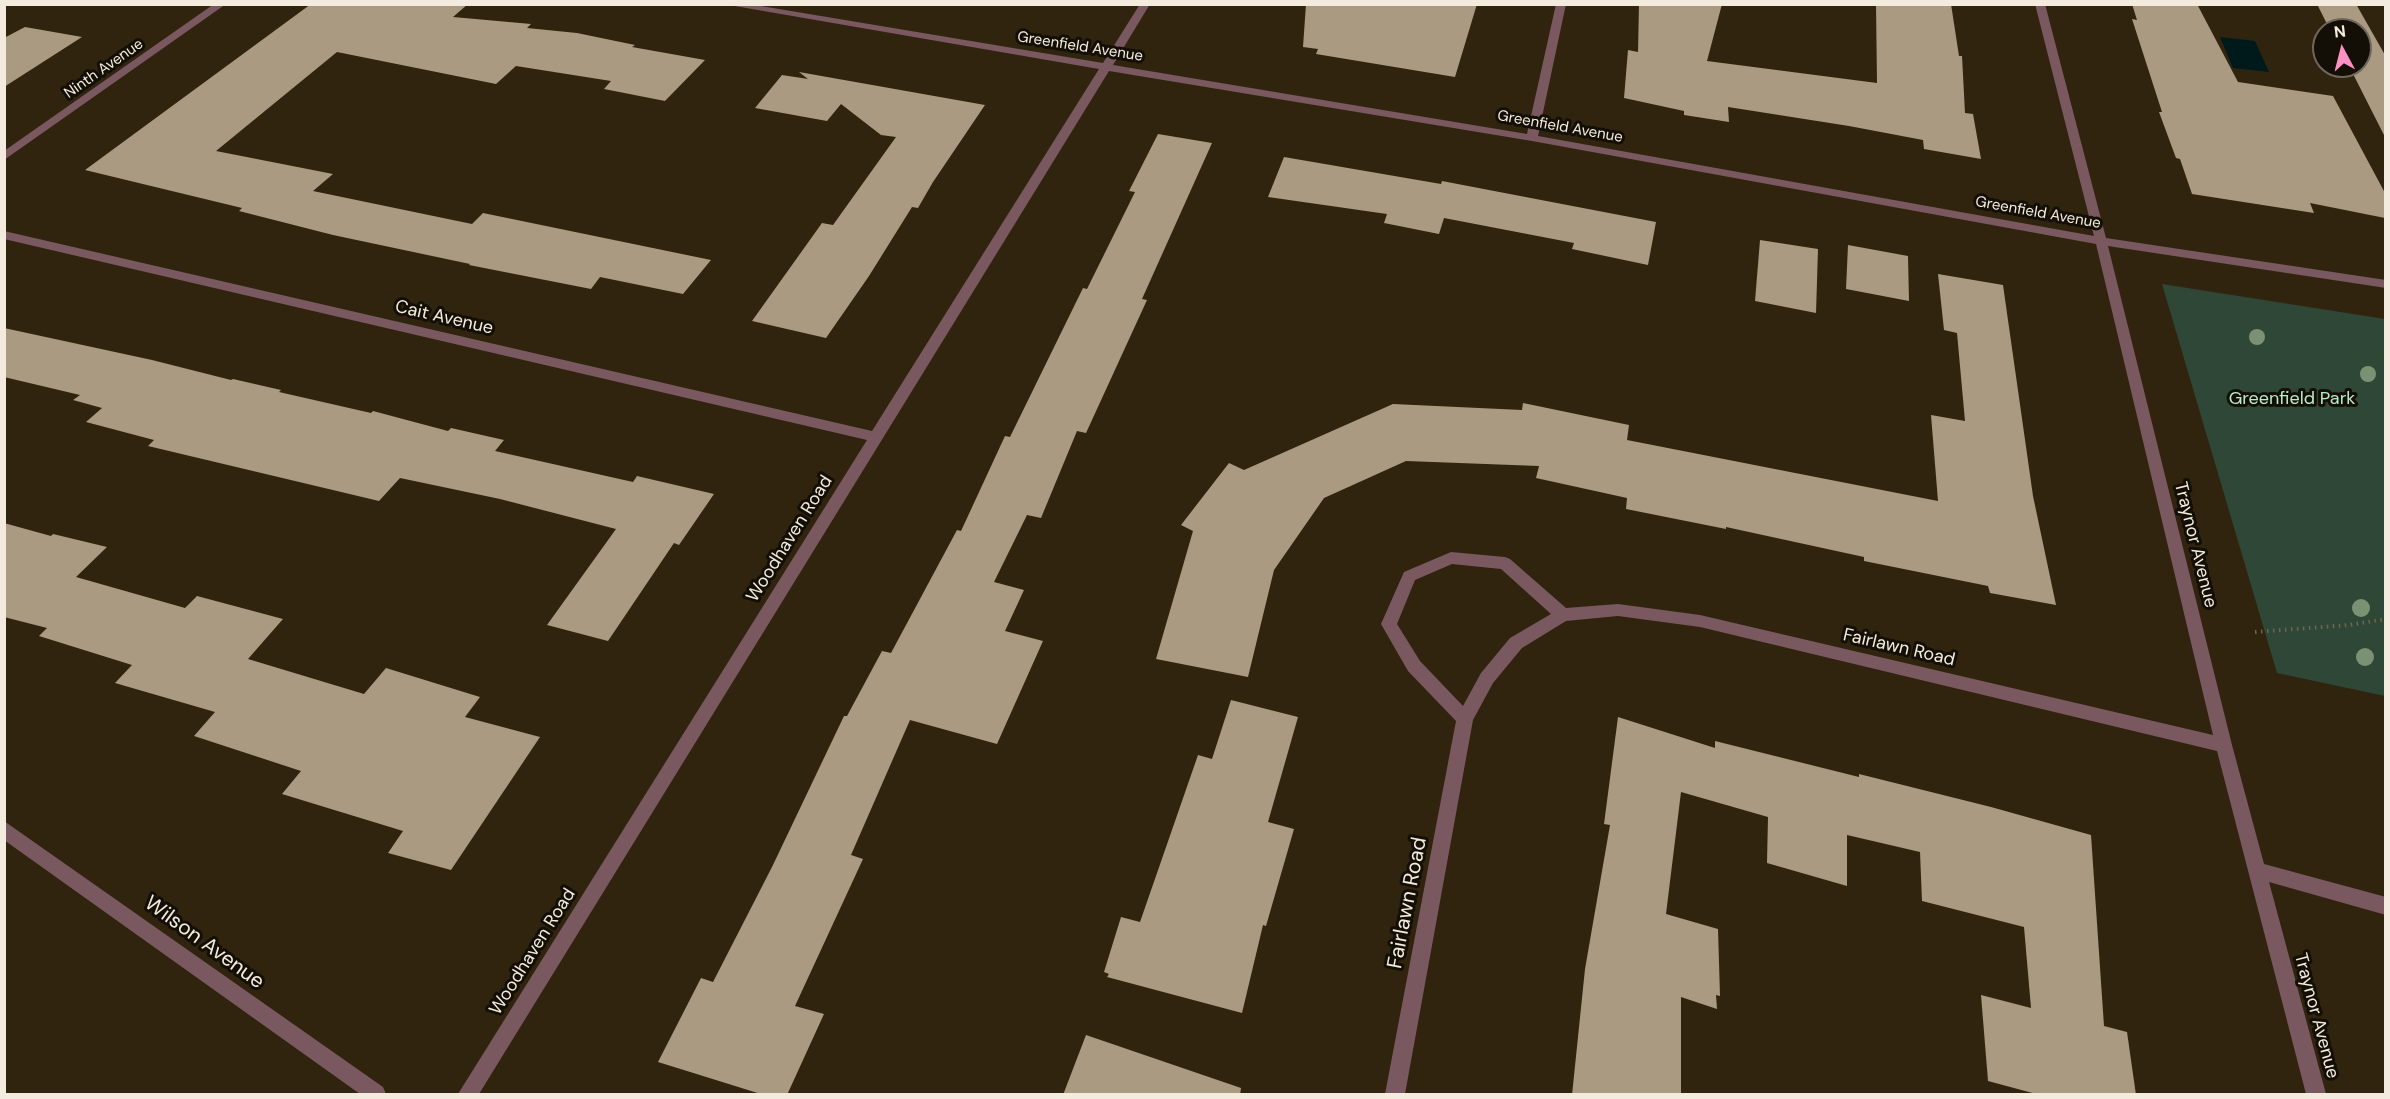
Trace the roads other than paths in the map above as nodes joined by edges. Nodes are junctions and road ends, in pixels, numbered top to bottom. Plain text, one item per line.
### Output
1 (221, 4) edge
2 (728, 4) edge
3 (1144, 4) edge
4 (1561, 4) edge
5 (2040, 4) edge
6 (1106, 68) junction
7 (1532, 138) junction
8 (4, 158) edge
9 (4, 235) edge
10 (2101, 241) junction
11 (2385, 285) edge
12 (876, 437) junction
13 (1563, 615) junction
14 (1465, 719) junction
15 (2224, 746) junction
16 (4, 829) edge
17 (2257, 870) junction
18 (2385, 906) edge
19 (376, 1095) edge
20 (468, 1095) edge
21 (1395, 1095) edge
22 (2316, 1095) edge

1 - 8 street, Ninth Avenue
2 - 6 street, Greenfield Avenue
3 - 6 street, Woodhaven Road
4 - 7 street
5 - 10 street, Traynor Avenue
6 - 7 street, Greenfield Avenue
6 - 12 street, Woodhaven Road
7 - 10 street, Greenfield Avenue
9 - 12 street, Cait Avenue
10 - 11 street, Greenfield Avenue
10 - 15 street, Traynor Avenue
12 - 20 street, Woodhaven Road
13 - 14 street, Fairlawn Road
13 - 14 street
13 - 15 street, Fairlawn Road
14 - 21 street, Fairlawn Road
15 - 17 street, Traynor Avenue
16 - 19 street, Wilson Avenue
17 - 18 street
17 - 22 street, Traynor Avenue

